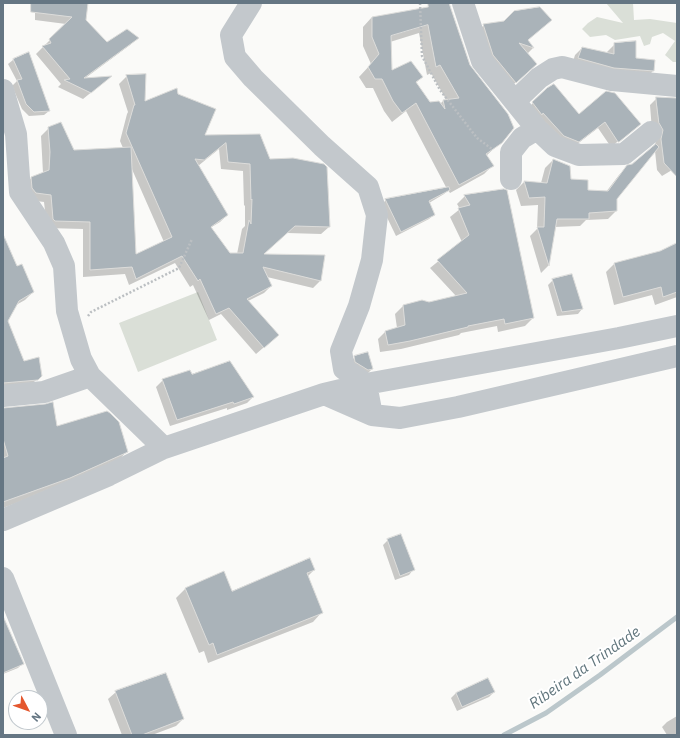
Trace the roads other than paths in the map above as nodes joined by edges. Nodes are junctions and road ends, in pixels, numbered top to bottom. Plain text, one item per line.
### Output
1 (251, 3) edge
2 (463, 3) edge
3 (677, 86) edge
4 (3, 90) edge
5 (515, 101) junction
6 (537, 129) junction
7 (651, 132) dead end
8 (511, 171) road end
9 (677, 326) edge
10 (677, 356) edge
11 (90, 376) junction
12 (366, 384) junction
13 (324, 394) junction
14 (3, 396) edge
15 (372, 415) junction
16 (164, 448) junction
17 (3, 520) edge
18 (3, 578) edge
19 (66, 735) edge

1 - 12 street
2 - 5 street
3 - 5 street
4 - 11 street
5 - 6 street
6 - 7 street
6 - 8 street
9 - 12 street
10 - 15 street
11 - 14 street
11 - 16 street
12 - 13 street
12 - 15 street
13 - 15 street
13 - 16 street
16 - 17 street
18 - 19 street

